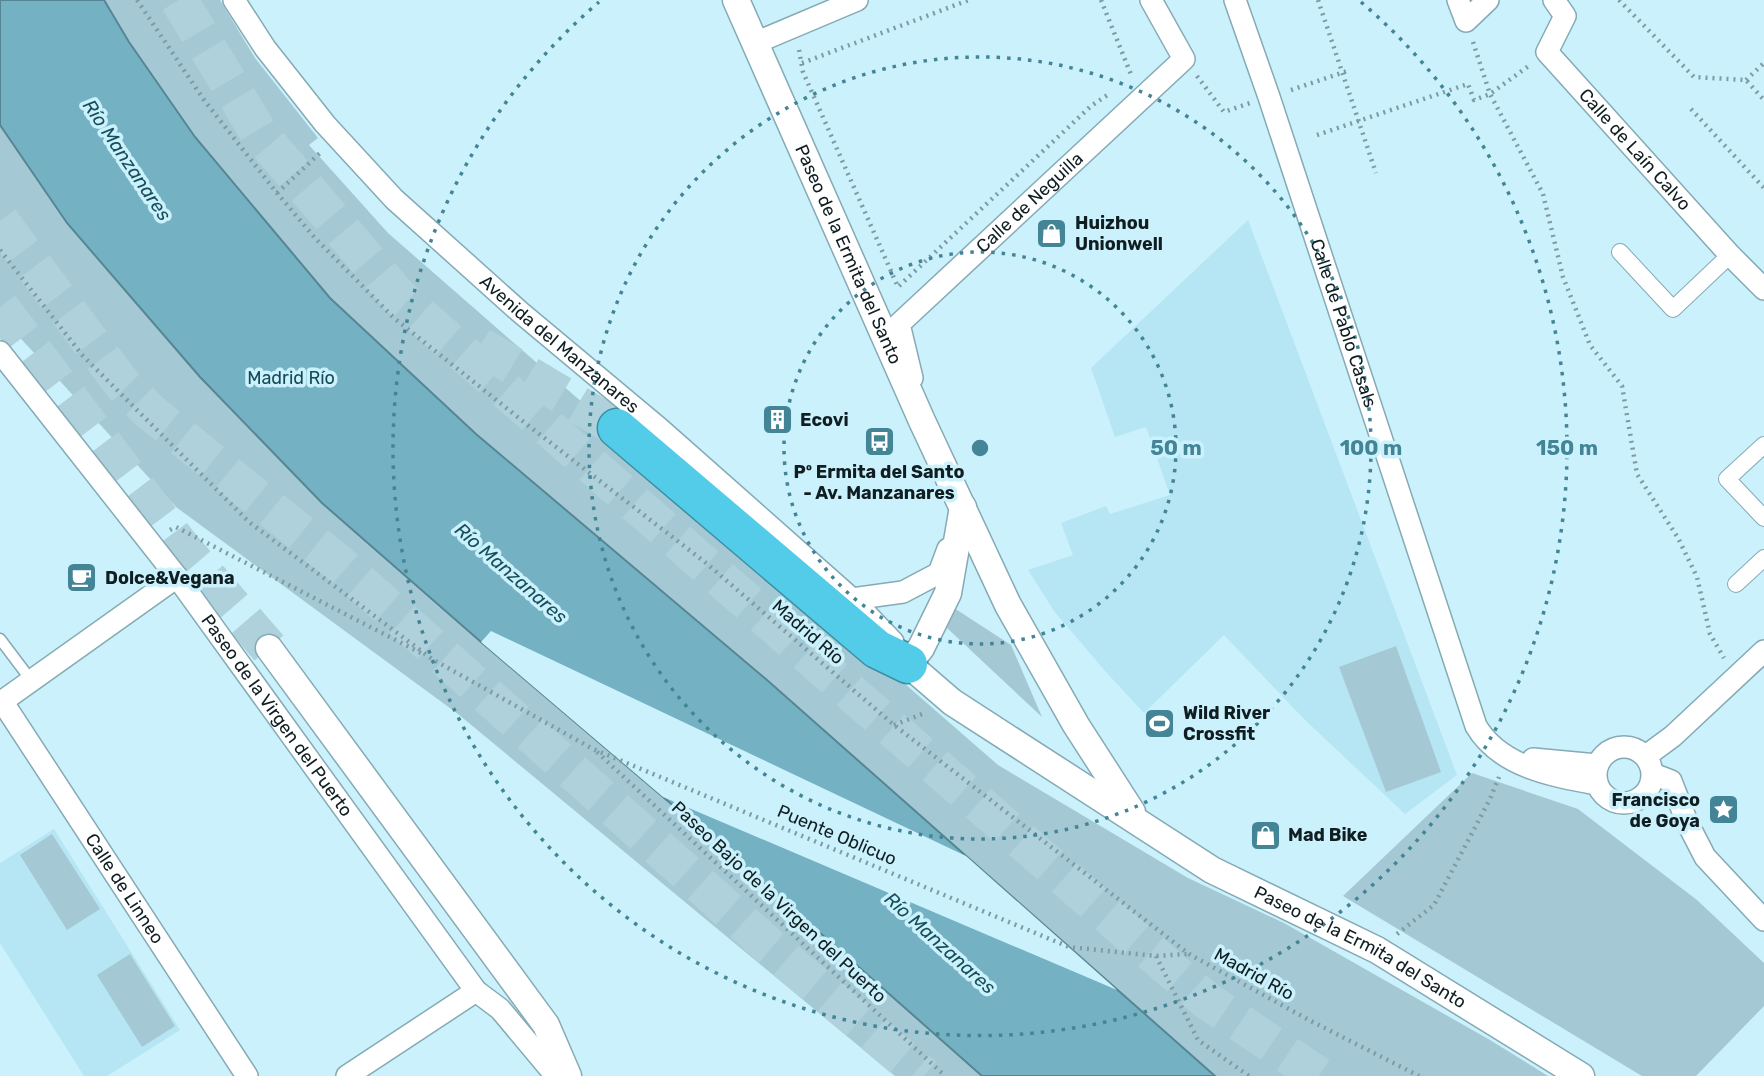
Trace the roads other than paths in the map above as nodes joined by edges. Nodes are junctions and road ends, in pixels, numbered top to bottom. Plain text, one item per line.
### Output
1 (234, 0) edge
2 (736, 0) edge
3 (857, 0) edge
4 (1151, 0) edge
5 (1235, 0) edge
6 (1458, 0) edge
7 (1488, 0) edge
8 (1554, 0) edge
9 (755, 43) junction
10 (1620, 252) dead end
11 (1730, 255) junction
12 (1762, 283) edge
13 (0, 352) edge
14 (922, 421) junction
15 (617, 428) tunnel mouth
16 (1764, 445) edge
17 (963, 507) junction
18 (1764, 518) edge
19 (1764, 558) edge
20 (177, 577) junction
21 (1736, 584) dead end
22 (852, 599) junction
23 (0, 639) edge
24 (269, 648) tunnel mouth
25 (1764, 651) edge
26 (908, 664) junction
27 (32, 680) junction
28 (1, 702) edge
29 (1649, 765) junction
30 (1597, 774) junction
31 (1138, 820) junction
32 (1764, 920) edge
33 (476, 991) junction
34 (247, 1076) edge
35 (347, 1076) edge
36 (556, 1076) edge
37 (568, 1076) edge
38 (1581, 1076) edge

1 - 22 street, Avenida del Manzanares
2 - 9 street, Paseo de la Ermita del Santo
3 - 9 street
4 - 14 street, Calle de Neguilla
5 - 30 street, Calle de Pablo Casals
6 - 7 street
8 - 11 street, Calle de Laín Calvo
9 - 14 street, Paseo de la Ermita del Santo
10 - 11 street
11 - 12 street, Calle de Laín Calvo
13 - 20 street, Paseo de la Virgen del Puerto
14 - 17 street, Paseo de la Ermita del Santo
15 - 26 highway
16 - 18 street
17 - 22 street
17 - 26 street
17 - 31 street, Paseo de la Ermita del Santo
19 - 21 street
20 - 27 street
20 - 33 street, Paseo de la Virgen del Puerto
22 - 26 street, Avenida del Manzanares
23 - 27 lane
24 - 37 street, Paseo de la Virgen del Puerto
25 - 29 street
26 - 31 street, Paseo de la Ermita del Santo
27 - 28 street
28 - 34 street, Calle de Linneo
29 - 30 street
29 - 30 street
29 - 32 street
31 - 38 street, Paseo de la Ermita del Santo
33 - 35 street
33 - 36 street, Paseo de la Virgen del Puerto

